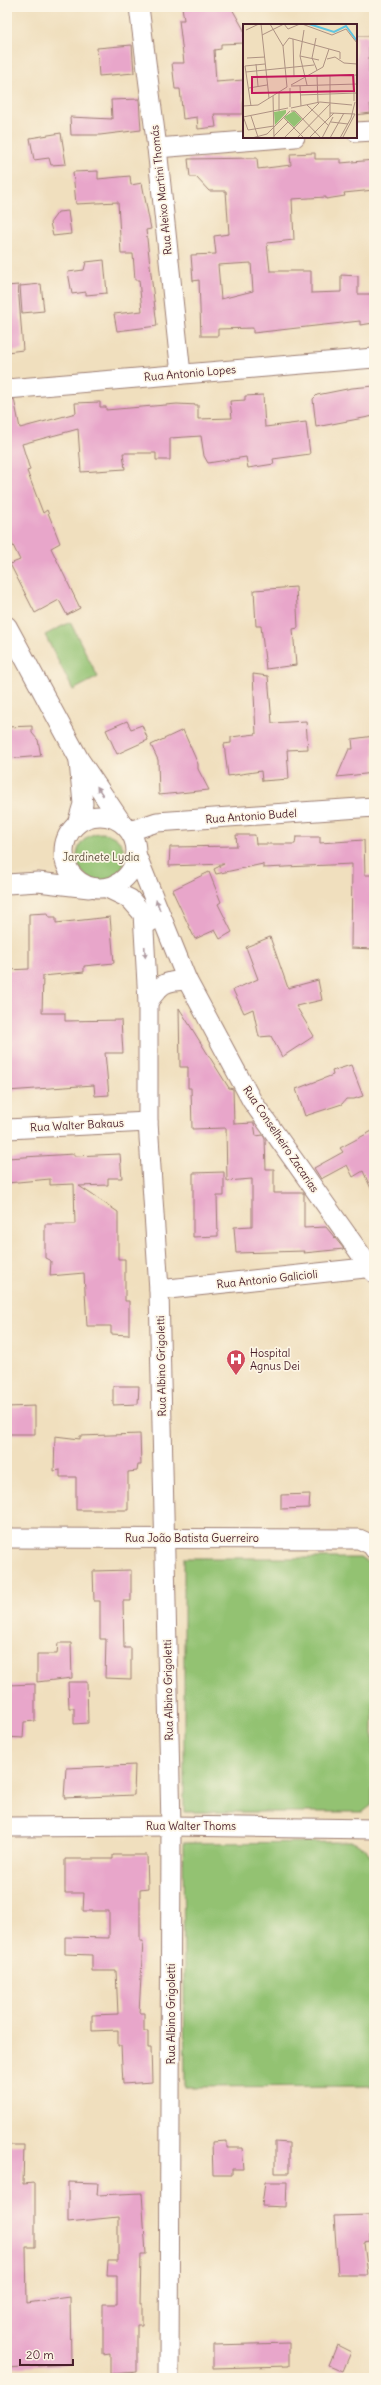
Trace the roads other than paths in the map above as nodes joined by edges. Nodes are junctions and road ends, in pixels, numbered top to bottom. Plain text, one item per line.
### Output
1 (139, 7) edge
2 (374, 131) edge
3 (357, 132) edge
4 (282, 138) edge
5 (157, 148) junction
6 (374, 358) edge
7 (181, 374) junction
8 (7, 389) edge
9 (9, 633) edge
10 (79, 759) junction
11 (374, 807) edge
12 (77, 824) junction
13 (126, 827) junction
14 (64, 850) junction
15 (136, 854) junction
16 (38, 882) junction
17 (7, 884) edge
18 (100, 888) junction
19 (143, 913) junction
20 (176, 955) junction
21 (187, 980) junction
22 (148, 1002) junction
23 (148, 1122) junction
24 (7, 1129) edge
25 (373, 1270) edge
26 (159, 1290) junction
27 (164, 1537) junction
28 (7, 1538) edge
29 (374, 1549) edge
30 (172, 1826) junction
31 (7, 1827) edge
32 (374, 1829) edge
33 (169, 2378) edge

1 - 5 street, Rua Aleixo Martini Thomás
2 - 3 street
4 - 5 street
5 - 7 street, Rua Aleixo Martini Thomás
6 - 7 street, Rua Antonio Lopes
7 - 8 street, Rua Antonio Lopes
9 - 10 street
10 - 12 street
13 -> 10 street
11 - 13 street, Rua Antonio Budel
12 - 13 street
12 - 14 street
13 - 15 street
14 - 16 street
14 - 18 street
15 - 18 street
20 -> 15 street, Rua Conselheiro Zacarias
16 - 17 street
16 - 18 street
18 - 19 street, Rua Conselheiro Zacarias
19 - 20 street, Rua Conselheiro Zacarias
19 -> 22 street, Rua Albino Grigoletti
20 - 21 street, Rua Conselheiro Zacarias
21 - 22 street
21 - 25 street, Rua Conselheiro Zacarias
22 - 23 street, Rua Albino Grigoletti
23 - 24 street, Rua Walter Bakaus
23 - 26 street, Rua Albino Grigoletti
25 - 26 street, Rua Antonio Galicioli
26 - 27 street, Rua Albino Grigoletti
27 - 28 street, Rua João Batista Guerreiro
27 - 29 street, Rua João Batista Guerreiro
27 - 30 street, Rua Albino Grigoletti
30 - 31 street, Rua Walter Thoms
30 - 32 street, Rua Walter Thoms
30 - 33 street, Rua Albino Grigoletti

